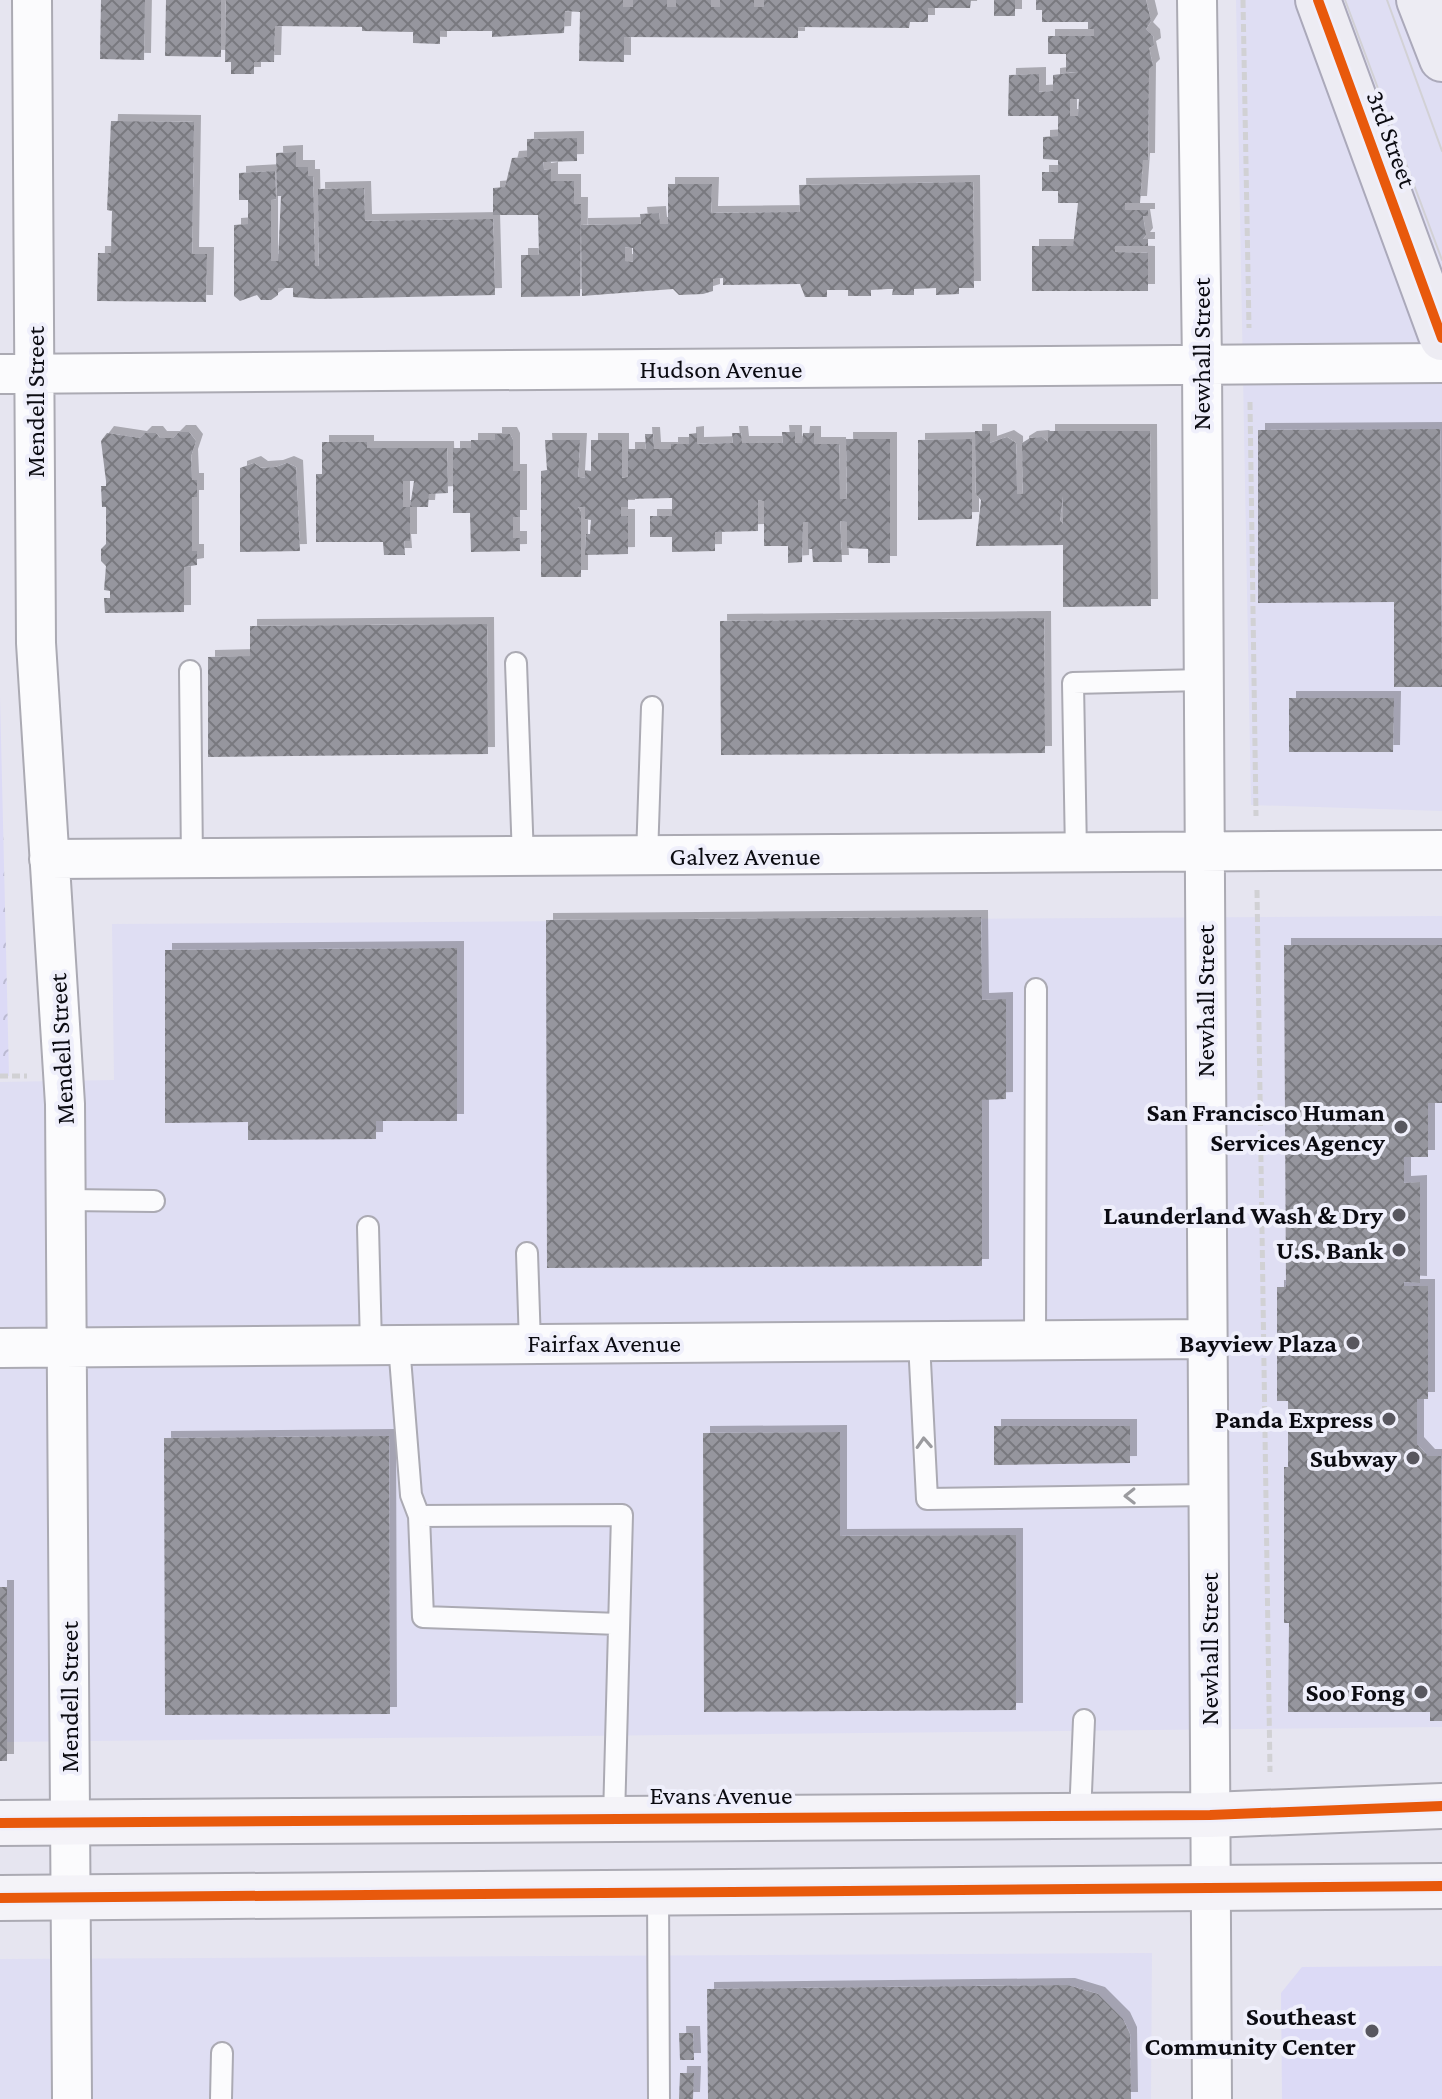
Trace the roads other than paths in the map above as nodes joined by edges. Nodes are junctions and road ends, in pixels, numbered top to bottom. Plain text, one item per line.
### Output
1 (32, 0) edge
2 (1197, 0) edge
3 (1318, 0) edge
4 (1419, 0) edge
5 (1442, 59) edge
6 (1442, 338) edge
7 (1442, 363) edge
8 (1202, 364) junction
9 (17, 374) edge
10 (516, 663) dead end
11 (190, 671) dead end
12 (1203, 680) junction
13 (652, 707) dead end
14 (1442, 850) edge
15 (1204, 852) junction
16 (1076, 853) junction
17 (647, 857) junction
18 (523, 858) junction
19 (49, 859) junction
20 (192, 861) junction
21 (1036, 989) dead end
22 (66, 1200) junction
23 (154, 1201) dead end
24 (368, 1227) dead end
25 (527, 1253) dead end
26 (1207, 1339) junction
27 (1035, 1340) junction
28 (919, 1342) junction
29 (530, 1344) junction
30 (385, 1345) junction
31 (67, 1347) junction
32 (0, 1348) edge
33 (1208, 1495) junction
34 (419, 1516) junction
35 (619, 1624) junction
36 (1084, 1720) dead end
37 (1442, 1806) edge
38 (1210, 1815) junction
39 (1080, 1816) junction
40 (614, 1818) junction
41 (0, 1823) edge
42 (70, 1823) junction
43 (1442, 1886) edge
44 (1211, 1888) junction
45 (658, 1891) junction
46 (71, 1897) junction
47 (0, 1898) edge
48 (222, 2053) dead end
49 (72, 2099) edge
50 (221, 2099) edge
51 (659, 2099) edge
52 (1212, 2099) edge

1 - 9 street, Mendell Street
2 - 8 street, Newhall Street
3 - 6 main road, 3rd Street
4 - 5 main road
7 - 8 street, Hudson Avenue
8 - 9 street, Hudson Avenue
8 - 12 street, Newhall Street
9 - 19 street, Mendell Street
10 - 18 lane
11 - 20 lane
12 - 15 street, Newhall Street
12 - 16 lane
13 - 17 lane
14 - 15 street, Galvez Avenue
15 - 16 street, Galvez Avenue
15 - 26 street, Newhall Street
16 - 17 street, Galvez Avenue
17 - 18 street, Galvez Avenue
18 - 20 street, Galvez Avenue
19 - 20 street, Galvez Avenue
19 - 22 street, Mendell Street
21 - 27 lane
22 - 23 lane
22 - 31 street, Mendell Street
24 - 30 lane
25 - 29 lane
26 - 27 street, Fairfax Avenue
26 - 33 street, Newhall Street
27 - 28 street, Fairfax Avenue
28 - 29 street, Fairfax Avenue
33 -> 28 lane
29 - 30 street, Fairfax Avenue
30 - 31 street, Fairfax Avenue
30 - 34 lane
31 - 32 street, Fairfax Avenue
31 - 42 street, Mendell Street
33 - 38 street, Newhall Street
34 - 35 lane
34 - 35 lane
35 - 40 lane
36 - 39 lane
37 - 38 main road, Evans Avenue
38 - 39 main road, Evans Avenue
38 - 44 street, Newhall Street
39 - 40 main road, Evans Avenue
40 - 42 main road, Evans Avenue
41 - 42 main road, Evans Avenue
42 - 46 street, Mendell Street
43 - 44 main road
44 - 45 main road
44 - 52 street, Newhall Street
45 - 46 main road
45 - 51 lane
46 - 47 main road
46 - 49 street, Mendell Street
48 - 50 lane

